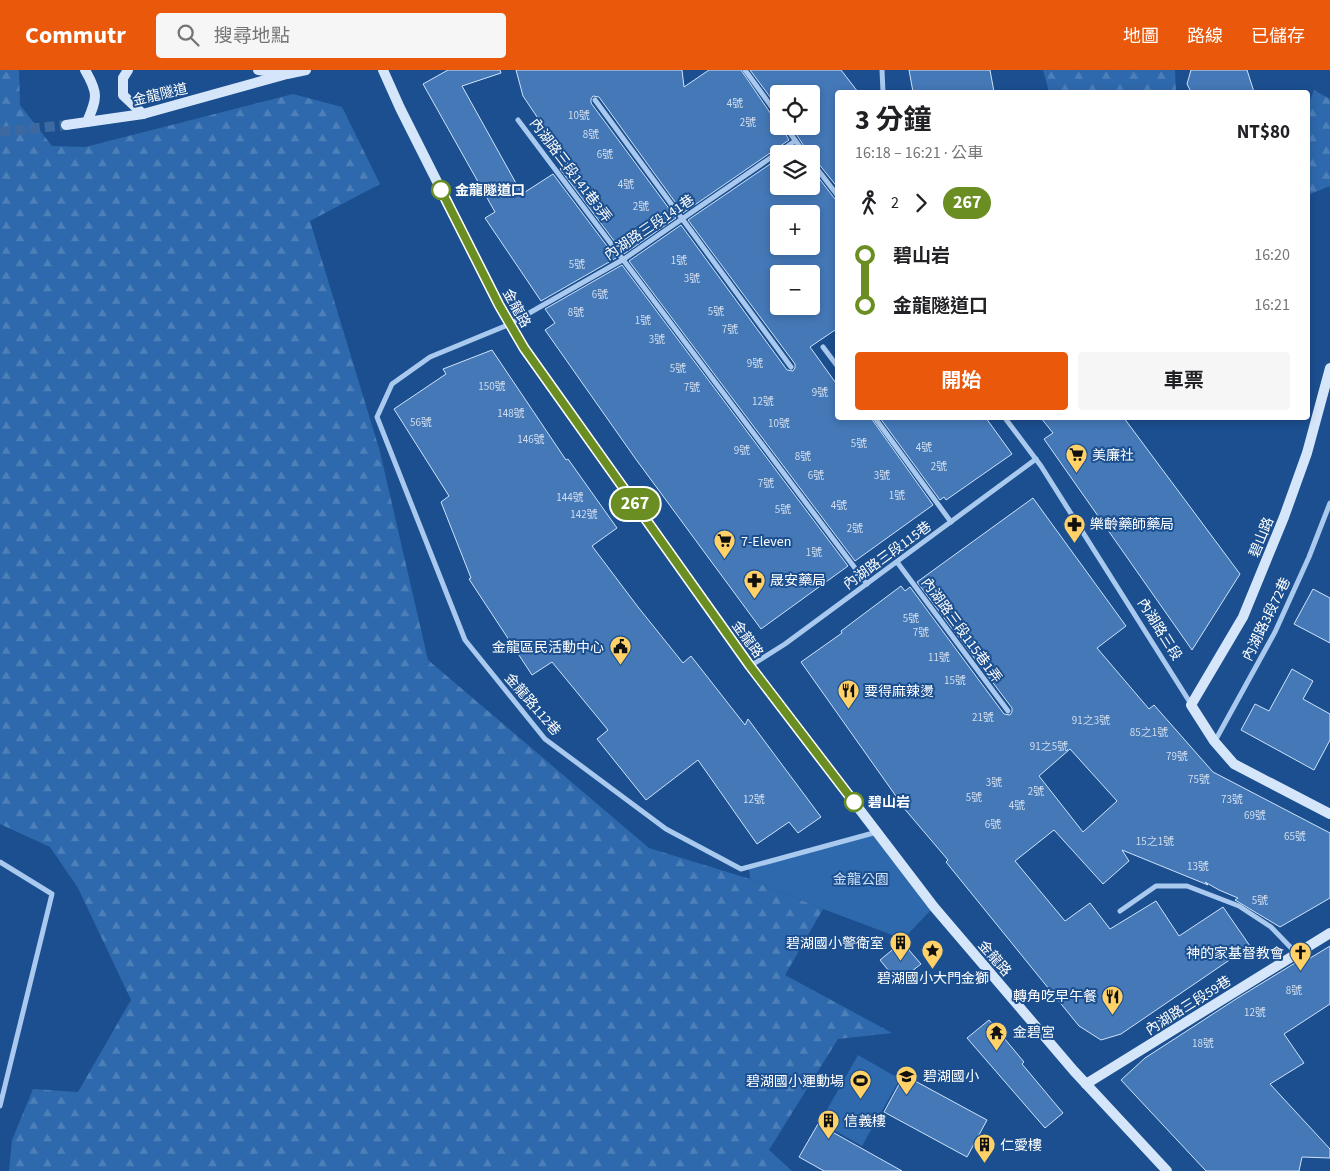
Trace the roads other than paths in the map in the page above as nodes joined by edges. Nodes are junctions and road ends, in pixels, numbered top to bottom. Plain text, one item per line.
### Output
1 (85, 70) edge
2 (128, 70) edge
3 (258, 70) edge
4 (306, 70) edge
5 (383, 70) edge
6 (745, 70) edge
7 (882, 70) edge
8 (287, 74) junction
9 (882, 90) edge
10 (595, 100) dead end
11 (770, 105) edge
12 (142, 114) junction
13 (518, 120) dead end
14 (87, 122) junction
15 (66, 125) tunnel mouth
16 (791, 135) edge
17 (795, 140) junction
18 (799, 145) edge
19 (820, 173) edge
20 (835, 192) edge
21 (682, 218) junction
22 (624, 258) junction
23 (510, 324) junction
24 (823, 347) dead end
25 (835, 363) edge
26 (790, 367) dead end
27 (1330, 368) edge
28 (876, 420) edge
29 (1007, 420) edge
30 (1036, 459) junction
31 (1330, 503) edge
32 (951, 522) junction
33 (898, 562) junction
34 (867, 584) junction
35 (750, 666) junction
36 (1191, 705) junction
37 (1008, 711) dead end
38 (1214, 741) junction
39 (1330, 814) edge
40 (878, 832) junction
41 (0, 862) edge
42 (1120, 911) dead end
43 (1330, 932) edge
44 (1296, 953) junction
45 (1086, 1084) junction
46 (0, 1106) edge
47 (1167, 1171) edge

1 - 14 street
2 - 12 street
3 - 8 street, 金龍隧道
4 - 8 street, 金龍隧道
5 - 23 street, 金龍路
6 - 11 street
7 - 9 street
8 - 12 street, 金龍隧道
10 - 21 street
12 - 14 street, 金龍隧道
13 - 22 street, 內湖路三段141巷3弄
14 - 15 street, 金龍隧道
16 - 17 street
17 - 18 street
17 - 21 street, 內湖路三段141巷
19 - 20 street
21 - 22 street, 內湖路三段141巷
21 - 26 street
22 - 23 street, 內湖路三段141巷
22 - 34 street, 內湖路三段141巷3弄
23 - 35 street, 金龍路
23 - 40 street, 金龍路112巷
24 - 25 street
27 - 36 street, 碧山路
28 - 32 street
29 - 30 street, 內湖路三段
30 - 32 street, 內湖路三段115巷
30 - 36 street, 內湖路三段
31 - 38 street, 內湖路3段72巷
32 - 33 street, 內湖路三段115巷
33 - 34 street, 內湖路三段115巷
33 - 37 street, 內湖路三段115巷1弄
34 - 35 street, 內湖路三段115巷
35 - 40 street, 金龍路
36 - 38 street, 內湖路三段
38 - 39 street, 內湖路三段
40 - 45 street, 金龍路
41 - 46 street
42 - 44 street
43 - 44 street, 內湖路三段59巷
44 - 45 street, 內湖路三段59巷
45 - 47 street, 金龍路

